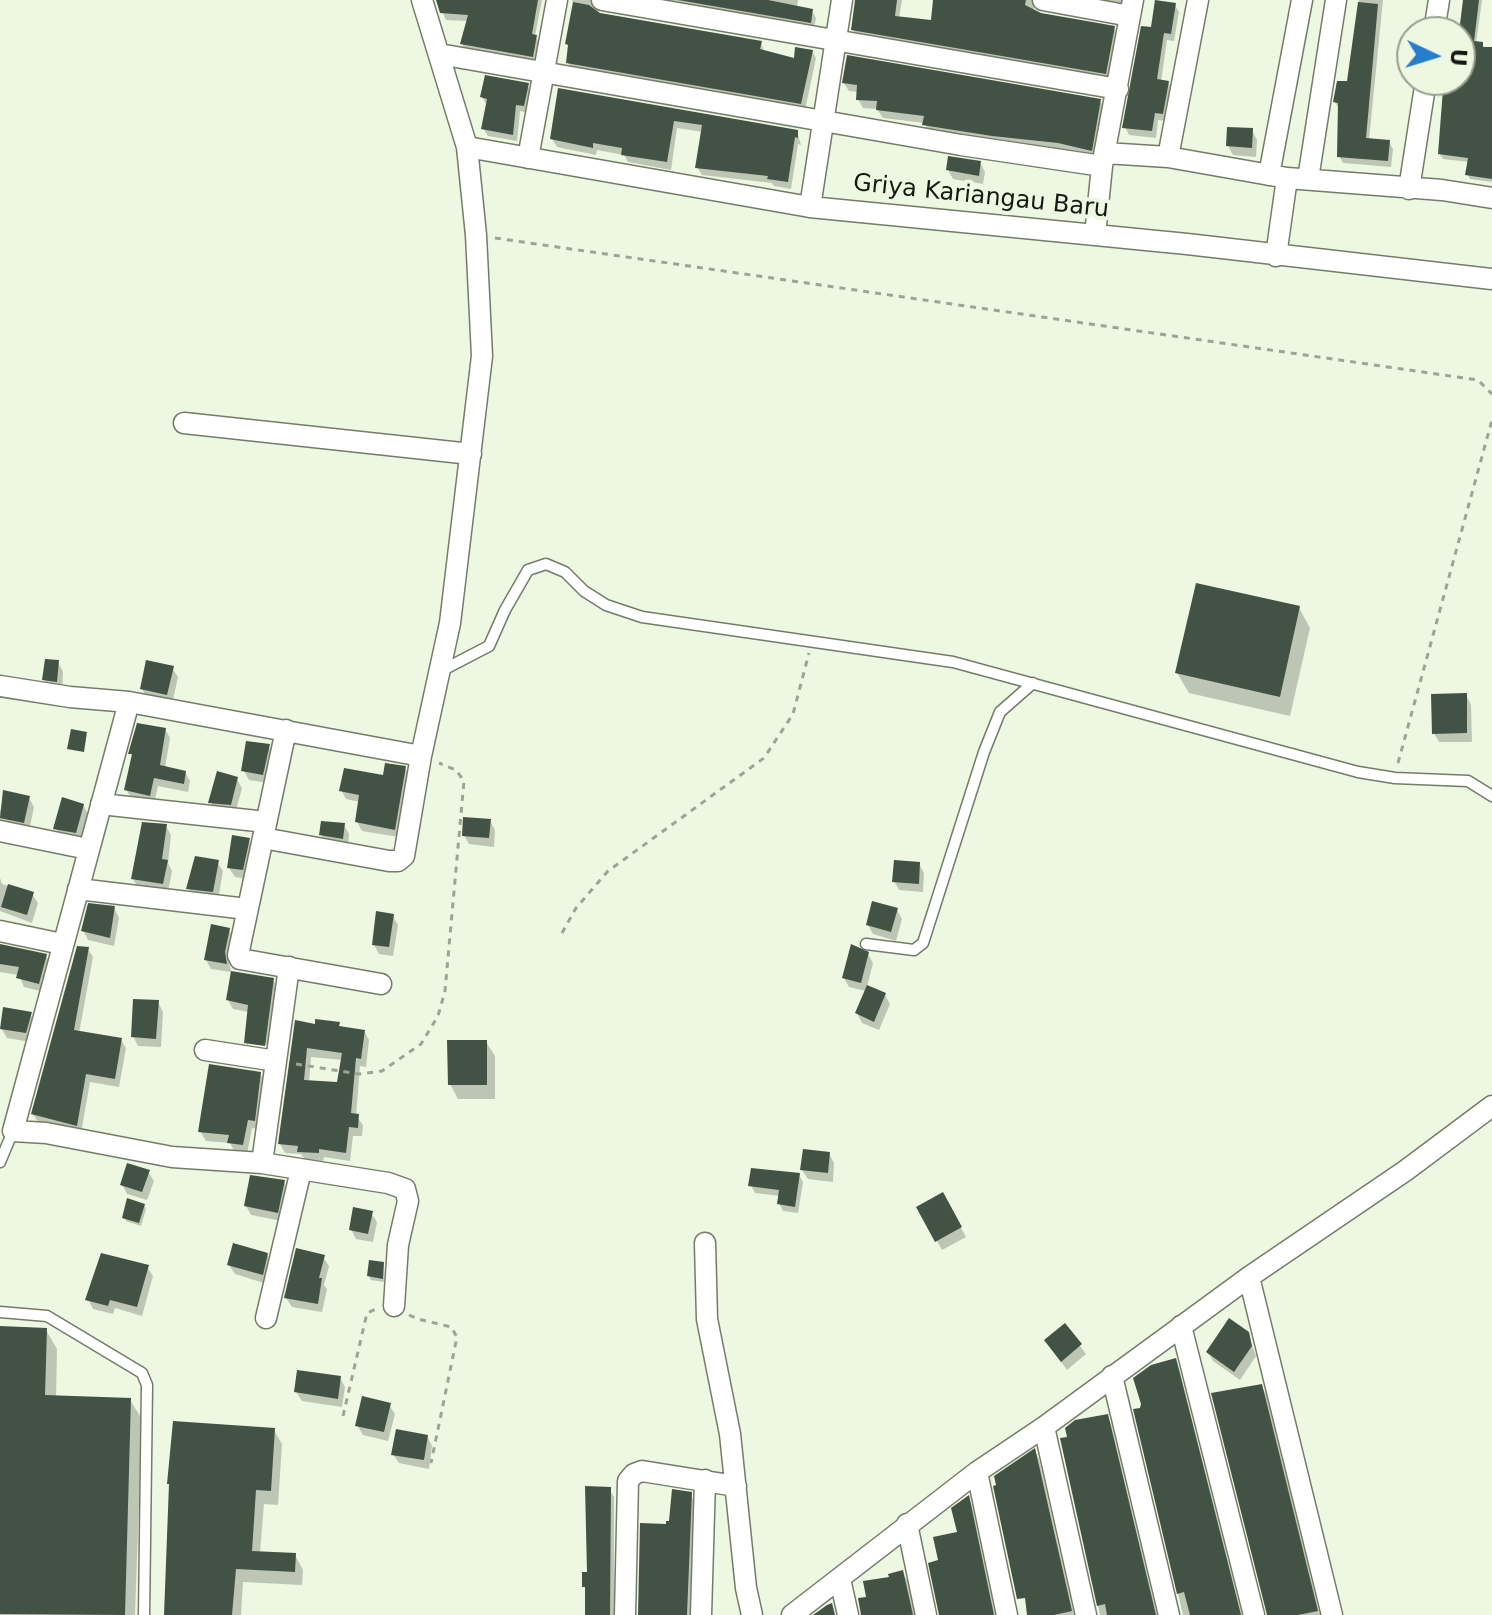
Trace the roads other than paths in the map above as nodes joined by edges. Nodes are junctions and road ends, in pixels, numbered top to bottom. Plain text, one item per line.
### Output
1 (422, 0) edge
2 (557, 0) edge
3 (602, 0) edge
4 (842, 0) edge
5 (1043, 0) edge
6 (1198, 0) edge
7 (1302, 0) edge
8 (1336, 0) edge
9 (1132, 8) edge
10 (836, 42) junction
11 (439, 54) junction
12 (544, 71) junction
13 (1118, 89) junction
14 (1424, 96) edge
15 (823, 120) junction
16 (467, 147) junction
17 (1168, 157) junction
18 (528, 158) junction
19 (1104, 160) junction
20 (1278, 176) junction
21 (1308, 179) junction
22 (1409, 189) junction
23 (1492, 198) edge
24 (810, 207) junction
25 (1095, 235) junction
26 (1276, 256) junction
27 (1492, 279) edge
28 (184, 423) dead end
29 (471, 454) junction
30 (439, 672) junction
31 (1033, 683) junction
32 (0, 686) edge
33 (129, 702) junction
34 (286, 730) junction
35 (421, 756) junction
36 (1492, 796) edge
37 (101, 804) junction
38 (265, 830) junction
39 (0, 831) edge
40 (88, 849) junction
41 (78, 889) junction
42 (247, 909) junction
43 (0, 931) edge
44 (62, 944) junction
45 (866, 944) dead end
46 (289, 967) junction
47 (381, 984) dead end
48 (205, 1050) dead end
49 (276, 1061) junction
50 (1492, 1106) edge
51 (13, 1131) junction
52 (0, 1162) edge
53 (262, 1163) junction
54 (301, 1170) junction
55 (705, 1243) dead end
56 (1249, 1277) junction
57 (394, 1306) road end
58 (0, 1312) edge
59 (266, 1318) dead end
60 (1181, 1326) junction
61 (1112, 1376) junction
62 (1044, 1427) junction
63 (977, 1472) junction
64 (705, 1480) junction
65 (736, 1486) junction
66 (907, 1524) junction
67 (840, 1579) junction
68 (144, 1615) edge
69 (625, 1615) edge
70 (701, 1615) edge
71 (752, 1615) edge
72 (792, 1615) edge
73 (848, 1615) edge
74 (926, 1615) edge
75 (1007, 1615) edge
76 (1086, 1615) edge
77 (1169, 1615) edge
78 (1254, 1615) edge
79 (1332, 1615) edge

1 - 11 street
2 - 12 street
3 - 10 street
4 - 10 street
5 - 9 street
6 - 17 street
7 - 20 street
8 - 21 street
9 - 13 street
10 - 13 street
10 - 15 street
11 - 12 street
11 - 16 street
12 - 15 street
12 - 18 street
13 - 19 street
14 - 22 street
15 - 19 street
15 - 24 street
16 - 18 street, Griya Kariangau Baru
16 - 29 street
17 - 19 street
17 - 20 street
18 - 24 street, Griya Kariangau Baru
19 - 25 street
20 - 21 street
20 - 26 street
21 - 22 street
22 - 23 street
24 - 25 street, Griya Kariangau Baru
25 - 26 street, Griya Kariangau Baru
26 - 27 street, Griya Kariangau Baru
28 - 29 street
29 - 30 street
30 - 31 lane
30 - 35 street
31 - 36 lane
31 - 45 lane
32 - 33 street
33 - 34 street
33 - 37 street
34 - 35 street
34 - 38 street
35 - 38 street
37 - 38 street
37 - 40 street
38 - 42 street
39 - 40 street
40 - 41 street
41 - 42 street
41 - 44 street
42 - 46 street
43 - 44 street
44 - 51 street
46 - 47 street
46 - 49 street
48 - 49 street
49 - 53 street
50 - 56 street
51 - 52 lane
51 - 53 street
53 - 54 street
54 - 57 street
54 - 59 street
55 - 65 street
56 - 60 street
56 - 79 street
58 - 68 lane
60 - 61 street
60 - 78 street
61 - 62 street
61 - 77 street
62 - 63 street
62 - 76 street
63 - 66 street
63 - 75 street
64 - 65 street
64 - 69 street
64 - 70 street
65 - 71 street
66 - 67 street
66 - 74 street
67 - 72 street
67 - 73 street

